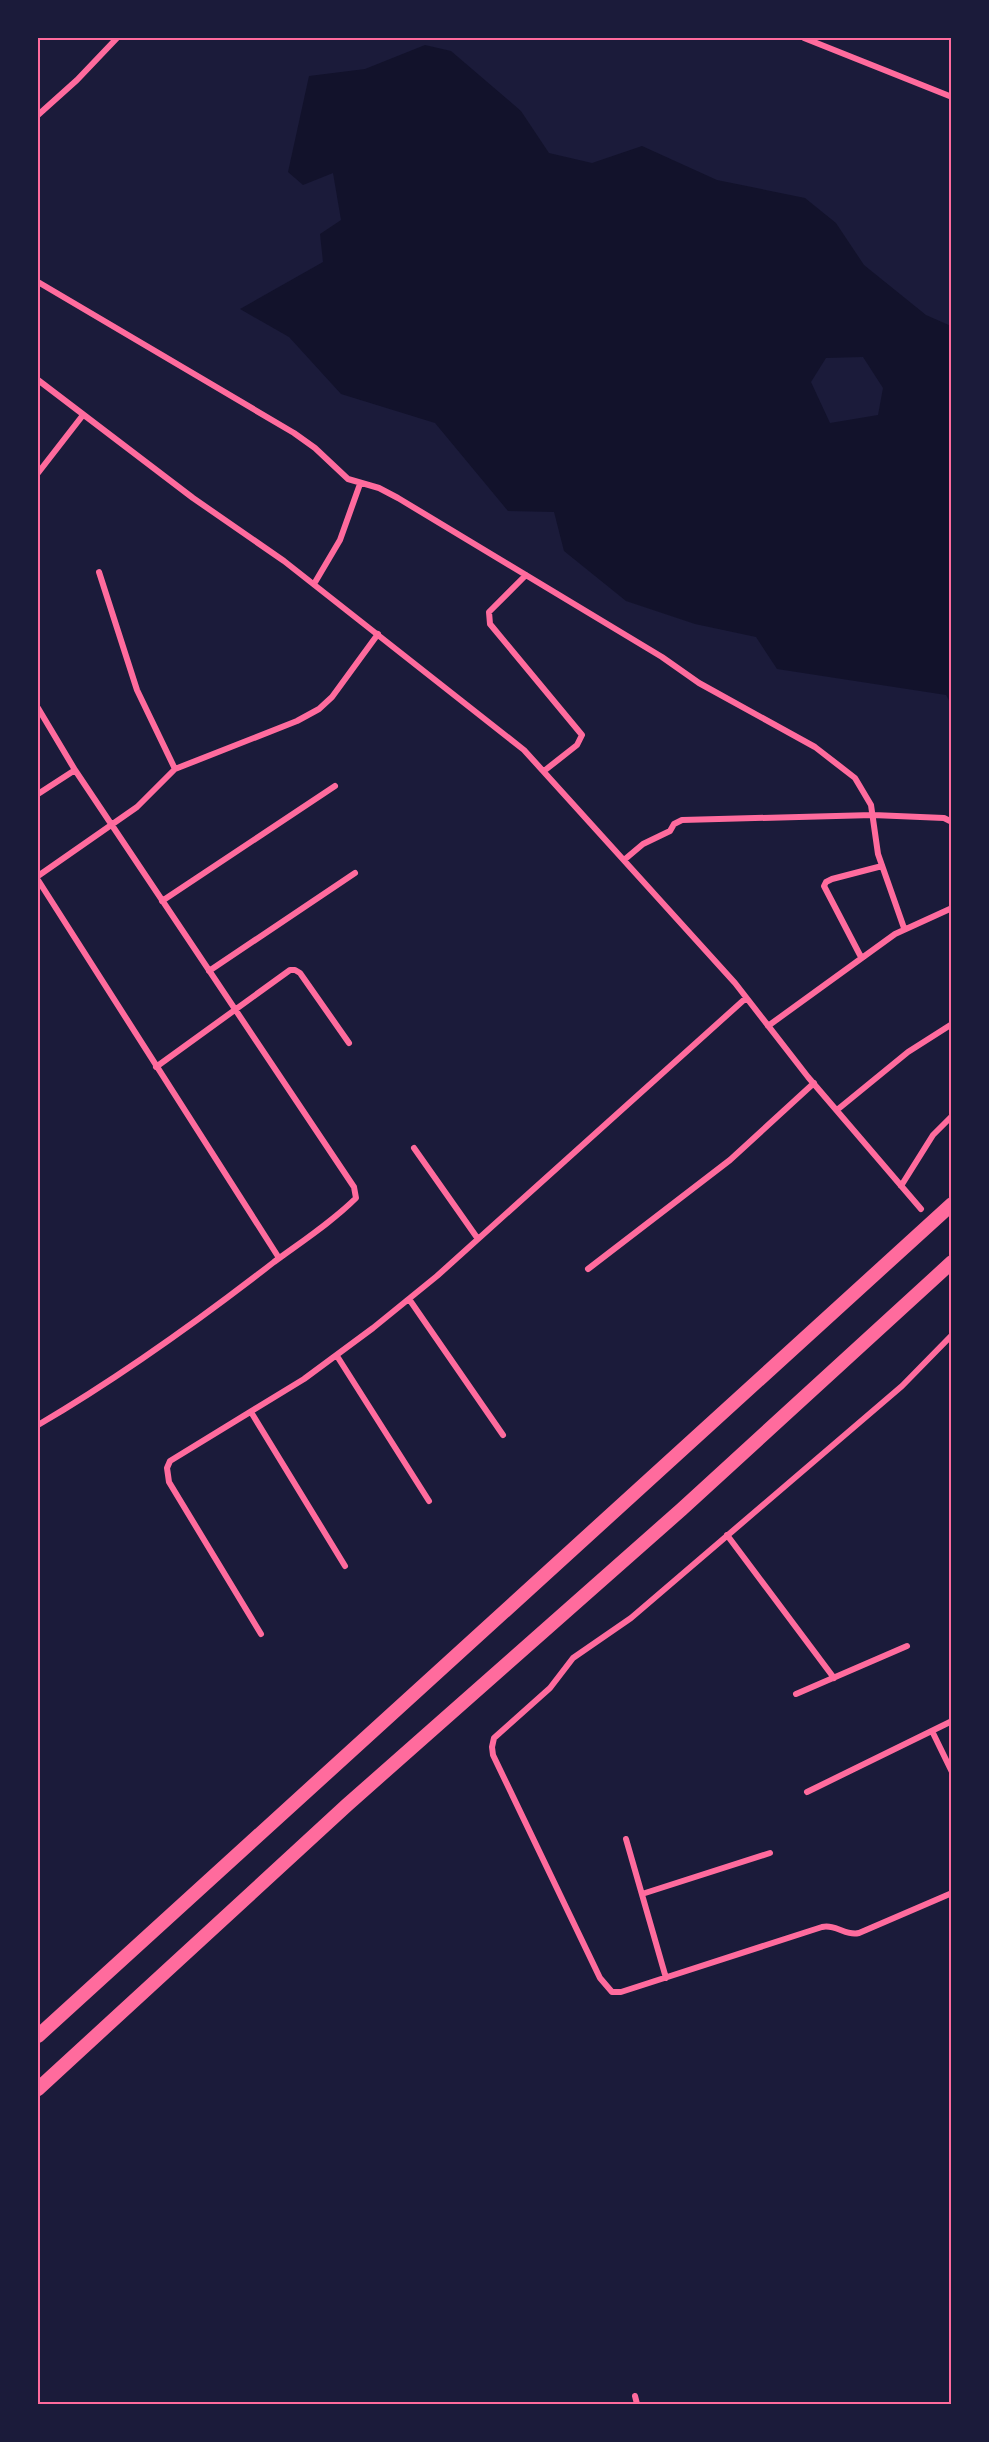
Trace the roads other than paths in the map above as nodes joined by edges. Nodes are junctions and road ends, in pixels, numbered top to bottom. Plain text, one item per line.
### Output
1 (117, 38) edge
2 (804, 38) edge
3 (951, 96) edge
4 (38, 115) edge
5 (38, 282) edge
6 (38, 380) edge
7 (83, 415) junction
8 (41, 464) edge
9 (38, 473) edge
10 (360, 483) junction
11 (99, 572) dead end
12 (526, 575) junction
13 (314, 584) junction
14 (378, 634) junction
15 (38, 708) edge
16 (175, 769) junction
17 (75, 770) junction
18 (544, 771) junction
19 (335, 786) dead end
20 (38, 794) edge
21 (873, 815) junction
22 (951, 822) edge
23 (112, 825) junction
24 (624, 860) junction
25 (882, 866) junction
26 (355, 873) dead end
27 (38, 876) edge
28 (38, 880) edge
29 (162, 901) junction
30 (951, 908) edge
31 (904, 928) junction
32 (861, 957) junction
33 (209, 971) junction
34 (746, 998) junction
35 (234, 1009) junction
36 (951, 1024) edge
37 (768, 1026) junction
38 (349, 1043) dead end
39 (156, 1067) junction
40 (814, 1083) junction
41 (837, 1110) junction
42 (951, 1116) edge
43 (414, 1148) dead end
44 (902, 1186) junction
45 (951, 1204) edge
46 (921, 1209) dead end
47 (478, 1239) junction
48 (279, 1258) junction
49 (951, 1262) edge
50 (588, 1269) dead end
51 (409, 1299) junction
52 (951, 1335) edge
53 (337, 1356) junction
54 (250, 1412) junction
55 (38, 1425) edge
56 (503, 1435) dead end
57 (429, 1501) dead end
58 (727, 1535) junction
59 (345, 1566) dead end
60 (261, 1634) dead end
61 (908, 1646) dead end
62 (834, 1678) junction
63 (796, 1694) dead end
64 (951, 1721) edge
65 (932, 1731) junction
66 (951, 1772) edge
67 (807, 1791) dead end
68 (626, 1839) dead end
69 (770, 1853) dead end
70 (951, 1893) edge
71 (642, 1894) junction
72 (666, 1978) junction
73 (38, 2036) edge
74 (38, 2089) edge
75 (635, 2397) dead end
76 (637, 2404) edge

1 - 4 street
2 - 3 street
5 - 10 street
6 - 7 street
7 - 8 street
7 - 13 street
8 - 9 street
10 - 12 street
10 - 13 street
11 - 16 street
12 - 18 street
12 - 21 street
13 - 14 street
14 - 16 street
14 - 18 street
15 - 17 street
16 - 23 street
17 - 20 street
17 - 23 street
18 - 24 street
19 - 29 street
21 - 22 street
21 - 24 street
21 - 25 street
23 - 27 street
23 - 29 street
24 - 34 street
25 - 31 street
25 - 32 street
26 - 33 street
28 - 39 street
29 - 33 street
30 - 31 street
31 - 32 street
32 - 37 street
33 - 35 street
34 - 37 street
34 - 47 street
35 - 38 street
35 - 39 street
35 - 48 street
36 - 41 street
37 - 40 street
39 - 48 street
40 - 41 street
40 - 50 street
41 - 44 street
42 - 44 street
43 - 47 street
44 - 46 street
45 - 73 highway
47 - 51 street
48 - 55 street
49 - 74 highway
51 - 53 street
51 - 56 street
52 - 58 street
53 - 54 street
53 - 57 street
54 - 59 street
54 - 60 street
58 - 62 street
58 - 72 street
61 - 62 street
62 - 63 street
64 - 65 street
65 - 66 street
65 - 67 street
68 - 71 street
69 - 71 street
70 - 72 street
71 - 72 street
75 - 76 street

